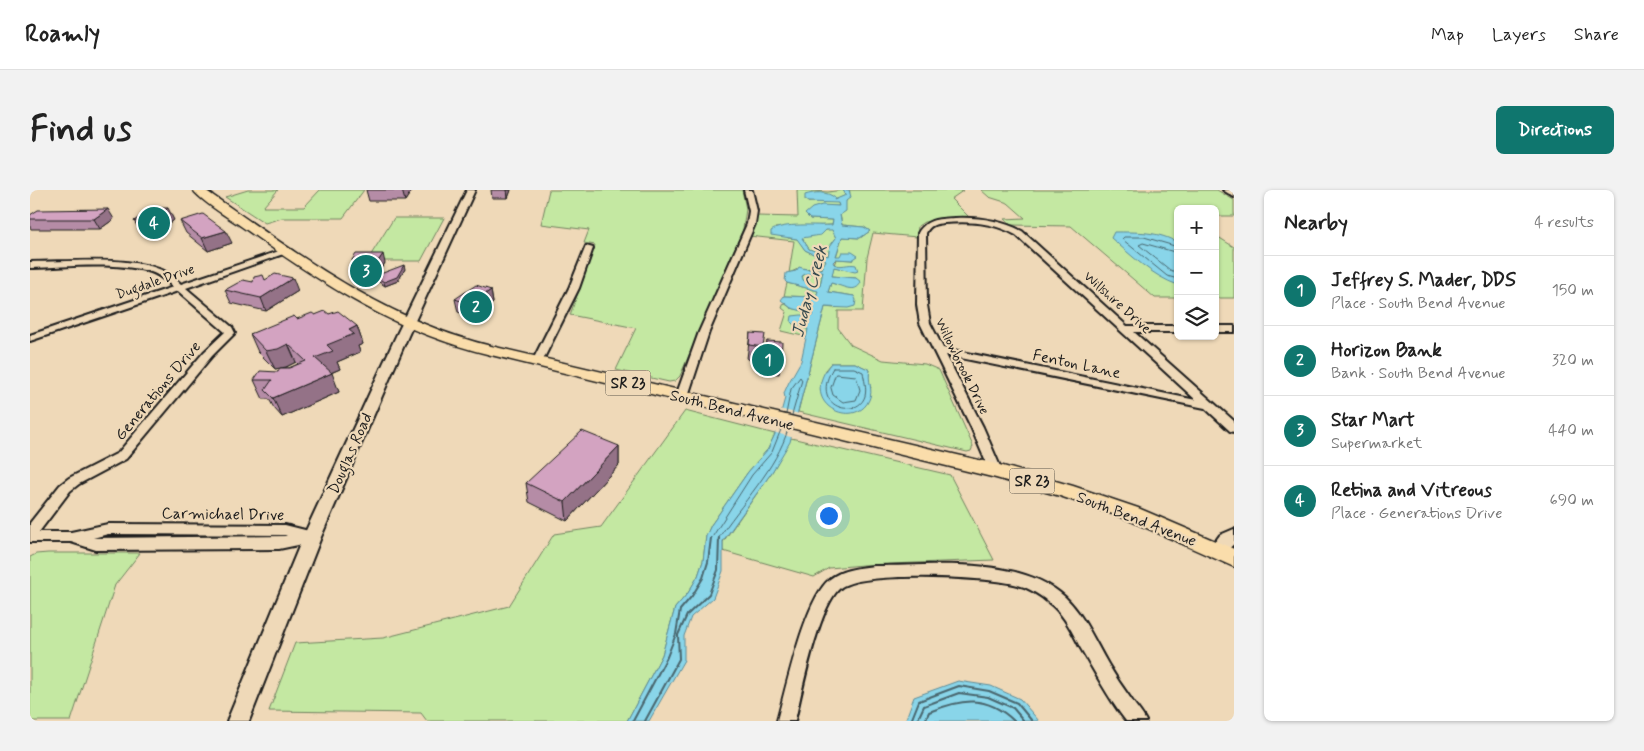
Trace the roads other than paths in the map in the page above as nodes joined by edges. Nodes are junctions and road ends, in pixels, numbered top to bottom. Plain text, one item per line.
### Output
1 (471, 190) edge
2 (748, 190) edge
3 (1227, 190) edge
4 (203, 191) edge
5 (1234, 194) edge
6 (971, 221) joint
7 (590, 248) dead end
8 (286, 249) junction
9 (30, 265) edge
10 (178, 286) junction
11 (408, 323) junction
12 (1127, 329) junction
13 (1174, 329) edge
14 (1219, 329) edge
15 (1234, 329) edge
16 (30, 332) edge
17 (30, 338) edge
18 (937, 350) junction
19 (536, 362) junction
20 (682, 396) junction
21 (1210, 404) junction
22 (1234, 428) edge
23 (996, 471) junction
24 (204, 531) junction
25 (30, 536) edge
26 (1234, 536) edge
27 (72, 537) junction
28 (312, 537) junction
29 (196, 544) junction
30 (1226, 554) edge
31 (238, 721) edge
32 (786, 721) edge
33 (1137, 721) edge

1 - 11 street, Douglas Road
2 - 20 street
3 - 5 street
4 - 8 main road, South Bend Avenue / SR 23
6 - 12 street, Willshire Drive
6 - 18 street, Willowbrook Drive
7 - 19 street
8 - 10 street, Dugdale Drive
8 - 11 main road, South Bend Avenue / SR 23
9 - 10 street, Generations Drive
10 - 16 street, Dugdale Drive
10 - 17 street, Dugdale Drive
10 - 25 street, Generations Drive
11 - 19 main road, South Bend Avenue / SR 23
11 - 28 street, Douglas Road
12 - 13 street
12 - 21 street, Willshire Drive
14 - 15 street
18 - 21 street, Fenton Lane
18 - 23 street, Willowbrook Drive
19 - 20 main road, South Bend Avenue / SR 23
20 - 23 main road, South Bend Avenue / SR 23
21 - 22 street, Willshire Drive
23 - 30 main road, South Bend Avenue / SR 23
24 - 27 street, Carmichael Drive
24 - 28 street, Carmichael Drive
24 - 29 street
25 - 27 street, Carmichael Drive
26 - 30 street
27 - 29 street, Carmichael Drive
28 - 29 street, Carmichael Drive
28 - 31 street, Douglas Road
32 - 33 street

